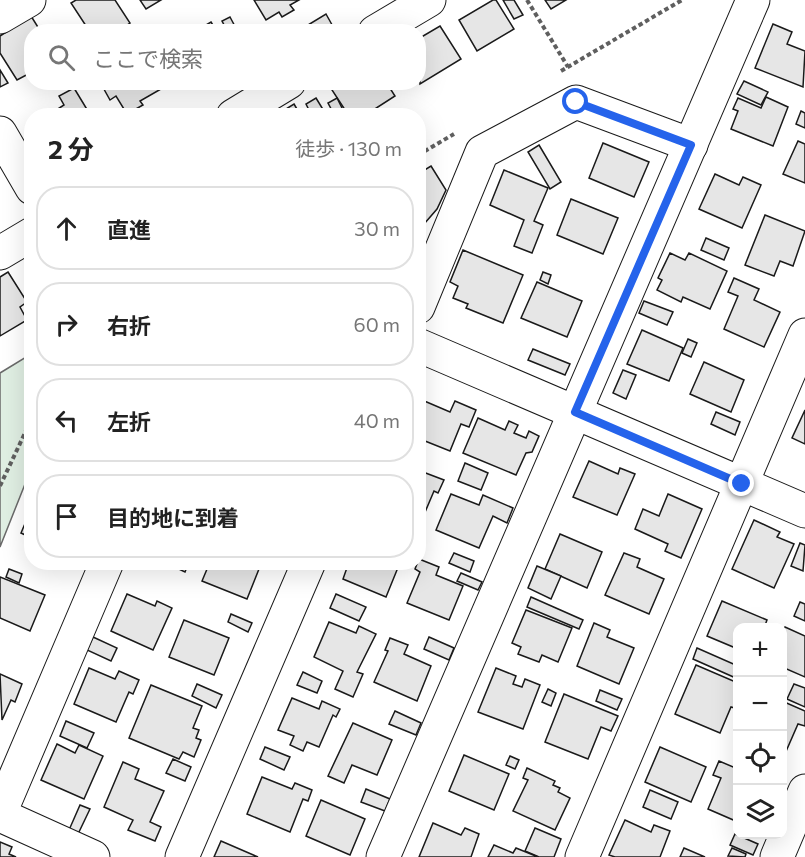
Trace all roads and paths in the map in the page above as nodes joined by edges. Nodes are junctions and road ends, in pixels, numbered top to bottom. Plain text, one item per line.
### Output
1 (28, 0) edge
2 (429, 0) edge
3 (527, 0) edge
4 (753, 0) edge
5 (0, 17) edge
6 (388, 24) edge
7 (568, 67) dead end
8 (276, 90) edge
9 (246, 108) edge
10 (0, 133) edge
11 (691, 145) junction
12 (24, 174) edge
13 (24, 239) edge
14 (0, 253) edge
15 (426, 288) edge
16 (805, 335) edge
17 (426, 348) edge
18 (575, 412) junction
19 (24, 435) edge
20 (742, 484) junction
21 (0, 486) edge
22 (805, 511) edge
23 (104, 570) edge
24 (306, 570) edge
25 (805, 791) edge
26 (0, 814) edge
27 (93, 857) edge
28 (182, 857) edge
29 (383, 857) edge
30 (582, 857) edge
31 (777, 857) edge

1 - 5 street
2 - 6 street
3 - 7 path
4 - 11 street
8 - 9 street
10 - 12 street
11 - 15 street
11 - 18 street
13 - 14 street
16 - 20 street
17 - 18 street
18 - 20 street
18 - 29 street
19 - 21 path
20 - 22 street
20 - 30 street
23 - 26 street
24 - 28 street
25 - 31 street
26 - 27 street

